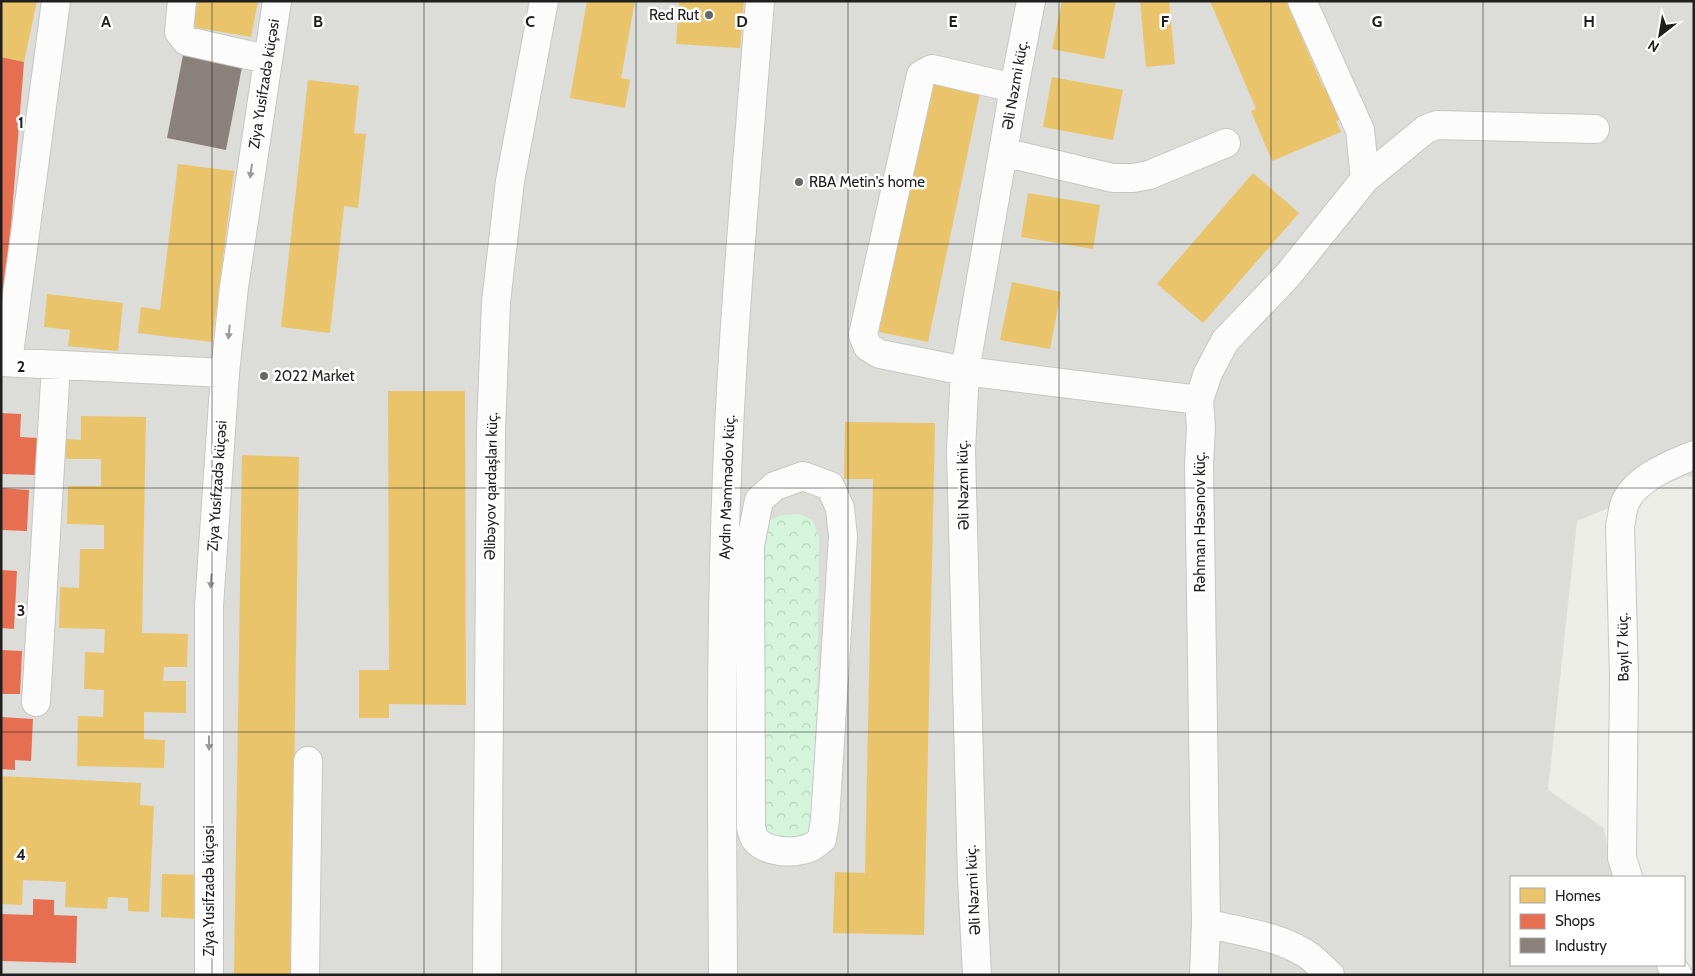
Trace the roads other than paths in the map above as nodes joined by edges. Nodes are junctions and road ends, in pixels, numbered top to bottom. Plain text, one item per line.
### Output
1 (56, 1) edge
2 (182, 1) edge
3 (276, 1) edge
4 (544, 1) edge
5 (760, 1) edge
6 (1031, 1) edge
7 (1302, 1) edge
8 (267, 59) junction
9 (1014, 88) junction
10 (1595, 128) dead end
11 (1226, 144) dead end
12 (1003, 152) junction
13 (1366, 179) junction
14 (5, 362) edge
15 (56, 365) junction
16 (965, 372) junction
17 (225, 374) junction
18 (1199, 400) junction
19 (1694, 455) edge
20 (721, 696) junction
21 (751, 696) junction
22 (36, 702) dead end
23 (308, 761) dead end
24 (1628, 876) edge
25 (1206, 923) junction
26 (209, 975) edge
27 (305, 975) edge
28 (487, 975) edge
29 (723, 975) edge
30 (978, 975) edge
31 (1204, 975) edge
32 (1330, 975) edge

1 - 14 street
2 - 8 street
3 - 8 street, Ziya Yusifzadə küçəsi
4 - 28 street, Əlibəyov qardaşları küç.
5 - 20 street, Aydın Məmmədov küç.
6 - 9 street, Əli Nəzmi küç.
7 - 13 street
8 -> 17 street, Ziya Yusifzadə küçəsi
9 - 12 street, Əli Nəzmi küç.
9 - 16 street
10 - 13 street, Rəhman Həsənov küç.
11 - 12 street
12 - 16 street, Əli Nəzmi küç.
13 - 18 street, Rəhman Həsənov küç.
14 - 15 street
15 - 17 street
15 - 22 street
16 - 18 street
16 - 30 street, Əli Nəzmi küç.
17 -> 26 street, Ziya Yusifzadə küçəsi
18 - 25 street, Rəhman Həsənov küç.
19 - 24 street, Bayıl 7 küç.
20 - 21 street
20 - 29 street, Aydın Məmmədov küç.
21 - 21 street
23 - 27 street
25 - 31 street, Rəhman Həsənov küç.
25 - 32 street

